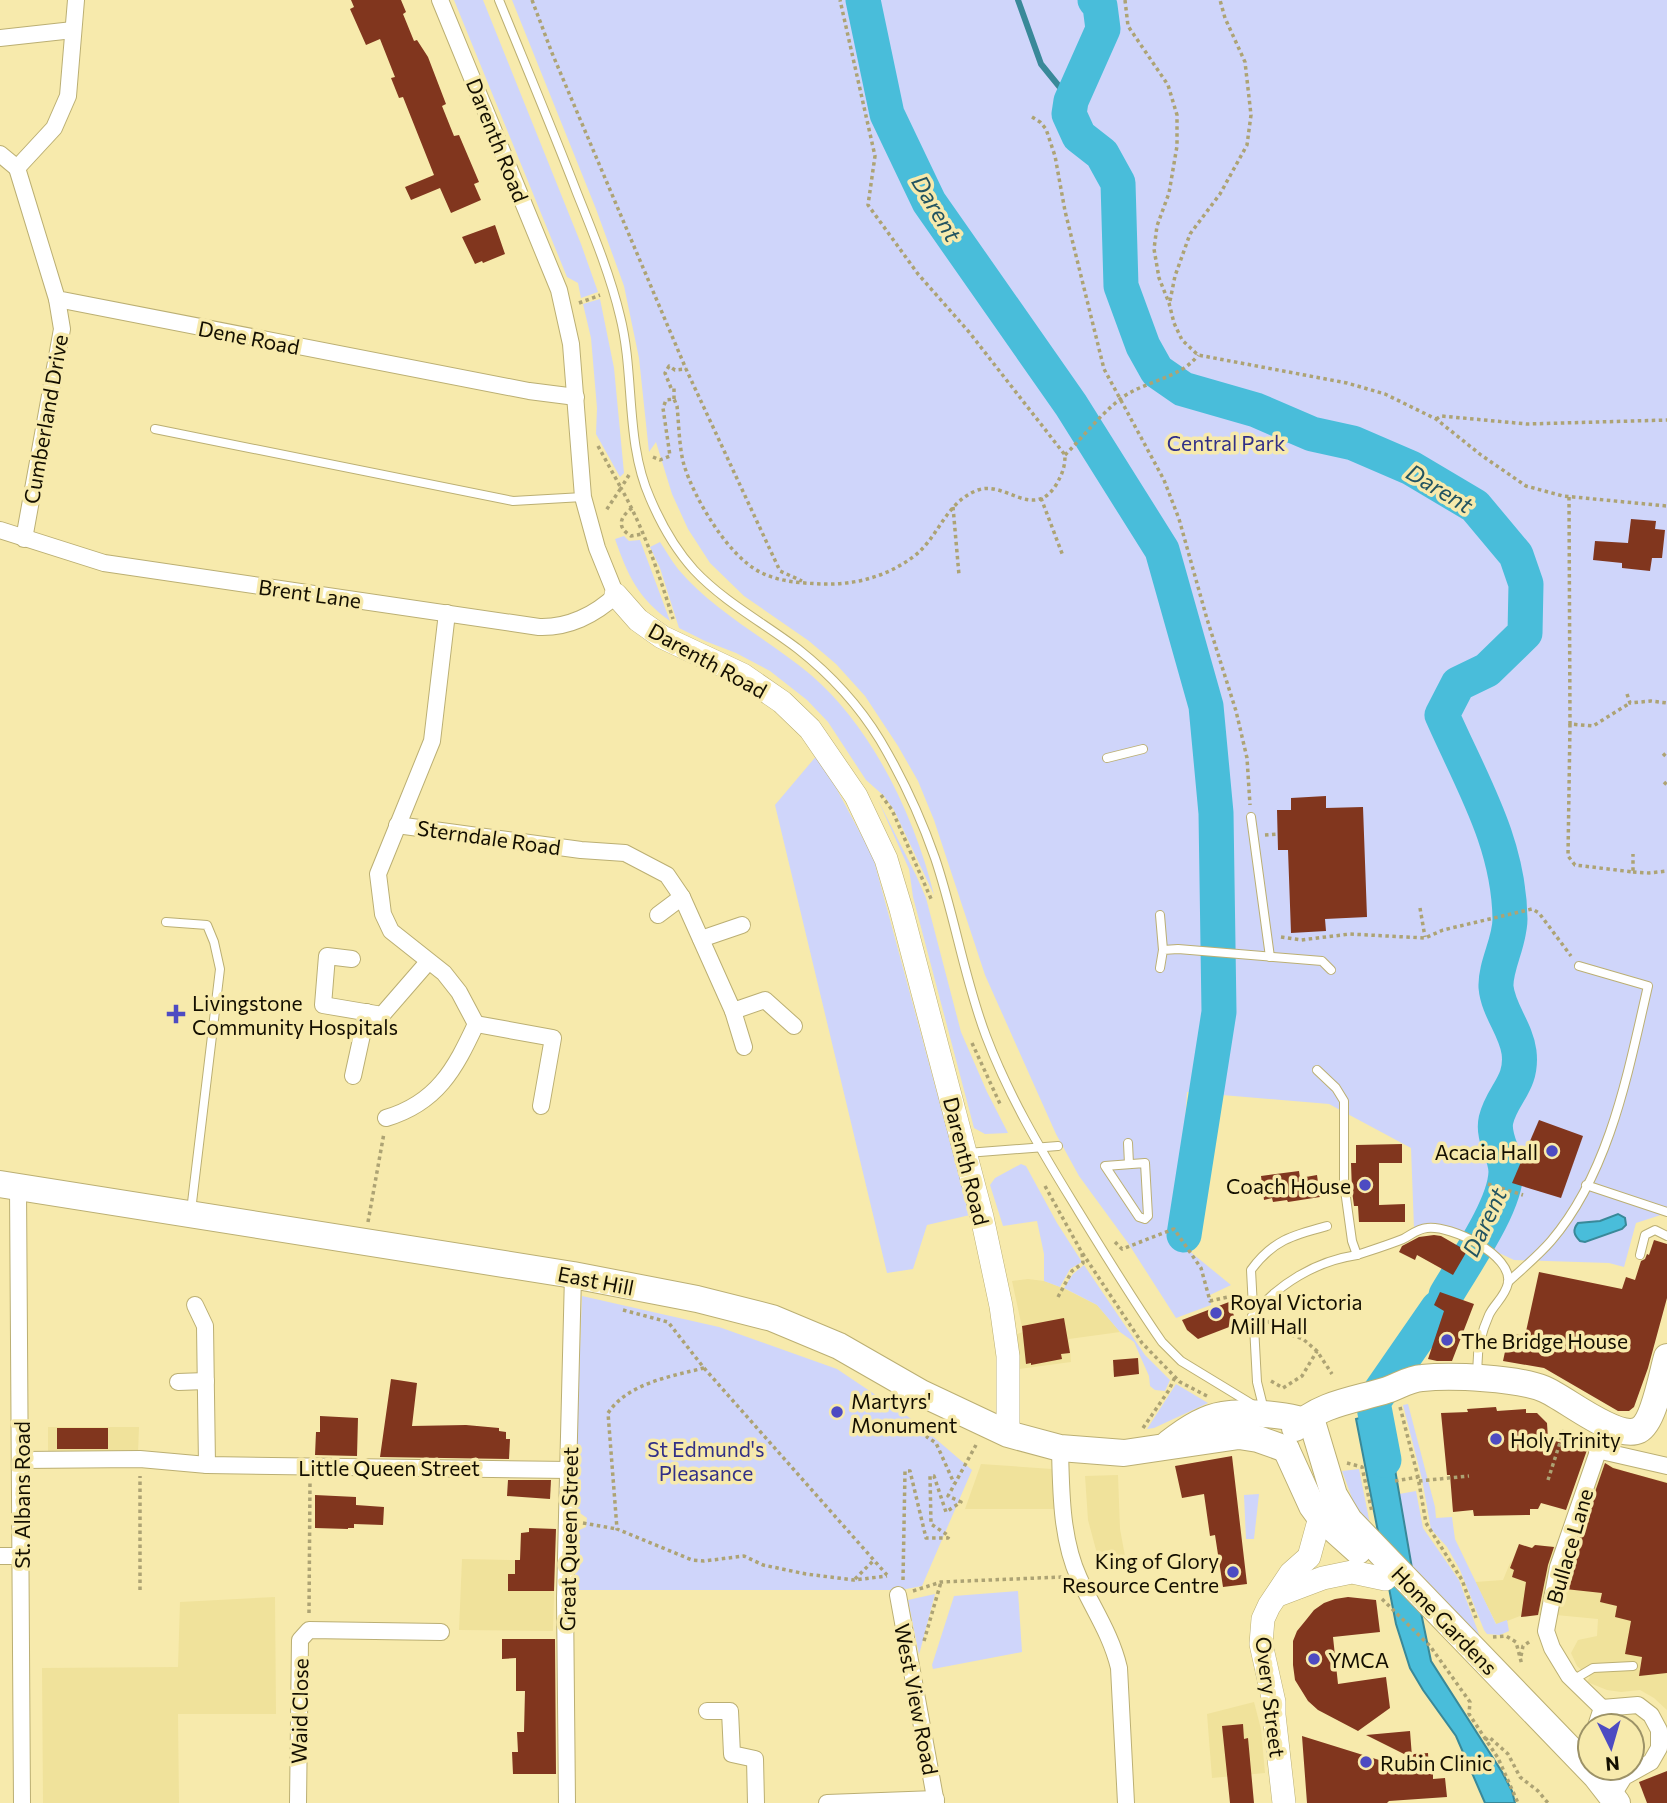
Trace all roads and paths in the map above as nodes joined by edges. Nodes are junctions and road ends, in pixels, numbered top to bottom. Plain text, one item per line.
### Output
1 (76, 0) edge
2 (440, 0) edge
3 (499, 0) edge
4 (532, 0) edge
5 (840, 0) edge
6 (1125, 0) edge
7 (1220, 0) edge
8 (73, 30) junction
9 (0, 38) edge
10 (1032, 117) dead end
11 (0, 154) edge
12 (17, 168) junction
13 (602, 295) dead end
14 (57, 299) junction
15 (579, 303) dead end
16 (1169, 303) junction
17 (1199, 355) junction
18 (686, 369) junction
19 (576, 397) junction
20 (674, 399) junction
21 (1119, 399) junction
22 (1436, 419) junction
23 (1667, 420) edge
24 (578, 424) junction
25 (155, 429) dead end
26 (1065, 455) junction
27 (653, 457) dead end
28 (628, 467) dead end
29 (621, 488) junction
30 (583, 497) junction
31 (1569, 497) junction
32 (1041, 498) junction
33 (953, 505) junction
34 (1667, 506) edge
35 (632, 508) junction
36 (604, 515) dead end
37 (623, 528) junction
38 (0, 530) edge
39 (616, 531) dead end
40 (642, 534) junction
41 (24, 538) junction
42 (1063, 556) dead end
43 (958, 575) dead end
44 (807, 583) junction
45 (616, 595) junction
46 (447, 613) junction
47 (676, 629) dead end
48 (1627, 694) dead end
49 (1630, 703) junction
50 (1667, 703) edge
51 (1570, 724) junction
52 (1143, 749) dead end
53 (1107, 758) dead end
54 (880, 795) dead end
55 (1251, 817) joint
56 (397, 825) junction
57 (1633, 854) dead end
58 (1667, 871) edge
59 (1633, 872) junction
60 (682, 897) junction
61 (931, 897) dead end
62 (1420, 908) dead end
63 (658, 915) dead end
64 (1160, 915) dead end
65 (166, 922) dead end
66 (742, 925) dead end
67 (1268, 935) junction
68 (1425, 937) junction
69 (701, 939) junction
70 (1163, 950) junction
71 (1270, 957) junction
72 (352, 959) dead end
73 (428, 962) junction
74 (1579, 966) joint
75 (1160, 968) dead end
76 (1331, 970) dead end
77 (733, 1011) junction
78 (367, 1012) junction
79 (476, 1024) junction
80 (794, 1026) dead end
81 (744, 1047) dead end
82 (1317, 1070) dead end
83 (353, 1076) dead end
84 (541, 1106) dead end
85 (386, 1118) joint
86 (1128, 1143) dead end
87 (1058, 1146) dead end
88 (1040, 1147) junction
89 (967, 1153) junction
90 (1129, 1164) junction
91 (1489, 1184) dead end
92 (1586, 1185) junction
93 (9, 1186) edge
94 (1523, 1195) dead end
95 (1667, 1212) edge
96 (190, 1214) junction
97 (1327, 1227) dead end
98 (1667, 1236) edge
99 (364, 1241) junction
100 (1134, 1244) dead end
101 (1357, 1255) junction
102 (1640, 1255) dead end
103 (1083, 1263) dead end
104 (573, 1275) junction
105 (1508, 1282) junction
106 (1233, 1296) dead end
107 (1058, 1297) dead end
108 (195, 1305) dead end
109 (651, 1316) dead end
110 (1252, 1316) junction
111 (1277, 1328) dead end
112 (1317, 1351) junction
113 (1667, 1357) edge
114 (704, 1368) junction
115 (1332, 1374) dead end
116 (1175, 1377) dead end
117 (1478, 1378) junction
118 (206, 1381) junction
119 (178, 1382) dead end
120 (1257, 1382) junction
121 (1393, 1387) junction
122 (1304, 1419) junction
123 (1269, 1420) junction
124 (936, 1424) dead end
125 (1565, 1427) dead end
126 (1008, 1434) junction
127 (1140, 1434) dead end
128 (1603, 1438) junction
129 (1283, 1443) junction
130 (976, 1445) dead end
131 (1165, 1447) junction
132 (1060, 1448) junction
133 (140, 1459) junction
134 (22, 1460) junction
135 (207, 1465) junction
136 (1357, 1465) dead end
137 (1667, 1466) edge
138 (310, 1467) junction
139 (570, 1470) junction
140 (1469, 1476) dead end
141 (1419, 1479) junction
142 (1548, 1480) dead end
143 (1395, 1481) dead end
144 (954, 1483) junction
145 (1320, 1517) junction
146 (578, 1522) dead end
147 (1355, 1525) junction
148 (617, 1530) junction
149 (0, 1556) edge
150 (21, 1556) junction
151 (874, 1560) junction
152 (887, 1576) junction
153 (1061, 1577) dead end
154 (1385, 1579) junction
155 (854, 1580) junction
156 (941, 1582) junction
157 (140, 1590) dead end
158 (902, 1594) junction
159 (1278, 1595) junction
160 (1406, 1621) dead end
161 (309, 1629) junction
162 (442, 1632) dead end
163 (1473, 1638) junction
164 (1520, 1658) dead end
165 (910, 1665) junction
166 (1633, 1666) dead end
167 (1572, 1680) junction
168 (1602, 1708) junction
169 (707, 1712) dead end
170 (1601, 1712) edge
171 (1485, 1740) junction
172 (1576, 1749) edge
173 (1601, 1782) edge
174 (936, 1801) edge
175 (1609, 1802) edge
176 (22, 1803) edge
177 (298, 1803) edge
178 (567, 1803) edge
179 (756, 1803) edge
180 (827, 1803) edge
181 (1126, 1803) edge
182 (1284, 1803) edge
183 (1518, 1803) edge
184 (1548, 1803) edge

1 - 8 street
2 - 19 street, Darenth Road
3 - 88 lane
4 - 18 path
5 - 26 path
6 - 16 path
7 - 16 path
8 - 9 street
8 - 12 street
10 - 21 path
11 - 12 street
12 - 14 street
13 - 15 path
14 - 19 street, Dene Road
14 - 41 street, Cumberland Drive
16 - 17 path
17 - 21 path
17 - 22 path
18 - 20 path
18 - 44 path
19 - 24 street, Darenth Road
20 - 27 path
20 - 44 path
21 - 26 path
21 - 55 path
22 - 23 path
22 - 31 path
24 - 29 path
24 - 30 street, Darenth Road
25 - 30 lane
26 - 32 path
28 - 29 path
29 - 35 path
29 - 36 path
30 - 45 street, Darenth Road
31 - 34 path
31 - 51 path
32 - 33 path
32 - 42 path
33 - 43 path
33 - 44 path
35 - 37 path
35 - 40 path
37 - 39 path
37 - 40 path
38 - 41 street, Brent Lane
40 - 47 path
41 - 46 street, Brent Lane
45 - 46 street, Brent Lane
45 - 89 street, Darenth Road
46 - 56 street
48 - 49 path
49 - 50 path
49 - 51 path
51 - 59 path
52 - 53 lane
54 - 61 path
55 - 67 lane
56 - 60 street, Sterndale Road
56 - 73 street
57 - 59 path
58 - 59 path
60 - 63 street
60 - 69 street, Sterndale Road
62 - 68 path
64 - 70 lane
65 - 96 lane
66 - 69 street
67 - 68 path
67 - 71 lane
68 - 74 path
69 - 77 street, Sterndale Road
70 - 71 lane
70 - 75 lane
71 - 76 lane
72 - 78 street
73 - 78 street
73 - 79 street
74 - 92 lane
77 - 80 street
77 - 81 street, Sterndale Road
78 - 83 street
79 - 84 street
79 - 85 street
82 - 101 lane
85 - 99 path
86 - 90 lane
87 - 88 lane
88 - 89 lane
88 - 123 lane
89 - 126 street, Darenth Road
90 - 90 lane
91 - 94 path
92 - 95 lane
92 - 105 lane
93 - 96 main road, East Hill
93 - 134 street, St. Albans Road
96 - 99 main road, East Hill
97 - 110 lane
98 - 102 lane
99 - 104 main road, East Hill
100 - 106 path
101 - 105 lane
101 - 110 lane
103 - 107 path
104 - 126 main road, East Hill
104 - 139 street, Great Queen Street
105 - 117 lane
108 - 118 street
109 - 114 path
110 - 120 lane
111 - 112 path
112 - 115 path
112 - 120 path
113 - 128 main road
114 - 148 path
114 - 151 path
116 - 127 path
117 - 121 main road
117 - 128 main road
118 - 119 street
118 - 135 street
120 - 123 lane
121 - 122 main road
121 - 141 path
122 - 123 main road, East Hill
122 - 129 main road
122 - 147 main road, Home Gardens
123 - 131 main road, East Hill
124 - 144 path
125 - 142 path
126 - 132 main road, East Hill
128 - 137 street
128 - 167 street, Bullace Lane
129 - 131 main road, East Hill
129 - 145 main road, Home Gardens
130 - 144 path
131 - 132 main road, East Hill
132 - 181 street
133 - 134 street, Little Queen Street
133 - 135 street, Little Queen Street
133 - 157 path
134 - 150 street, St. Albans Road
135 - 138 street, Little Queen Street
136 - 147 path
138 - 139 street, Little Queen Street
138 - 161 path
139 - 178 street, Great Queen Street
140 - 141 path
141 - 143 path
141 - 163 path
144 - 158 path
145 - 147 main road, Home Gardens
145 - 159 street, Overy Street
146 - 148 path
147 - 154 main road, Home Gardens
147 - 163 main road, Home Gardens
148 - 155 path
149 - 150 street
150 - 176 street, St. Albans Road
151 - 152 path
151 - 155 path
152 - 155 path
152 - 158 path
153 - 156 path
154 - 159 street
154 - 163 main road, Home Gardens
156 - 158 path
156 - 165 path
158 - 165 street, West View Road
159 - 182 street, Overy Street
160 - 171 path
161 - 162 street, Waid Close
161 - 177 street, Waid Close
163 - 164 path
163 - 172 main road, Home Gardens
163 - 175 main road, Home Gardens
165 - 174 street, West View Road
166 - 167 lane
167 - 168 street, Bullace Lane
168 - 170 street
168 - 175 street
169 - 179 street
171 - 183 path
171 - 184 path
173 - 175 main road, Home Gardens
174 - 180 street

